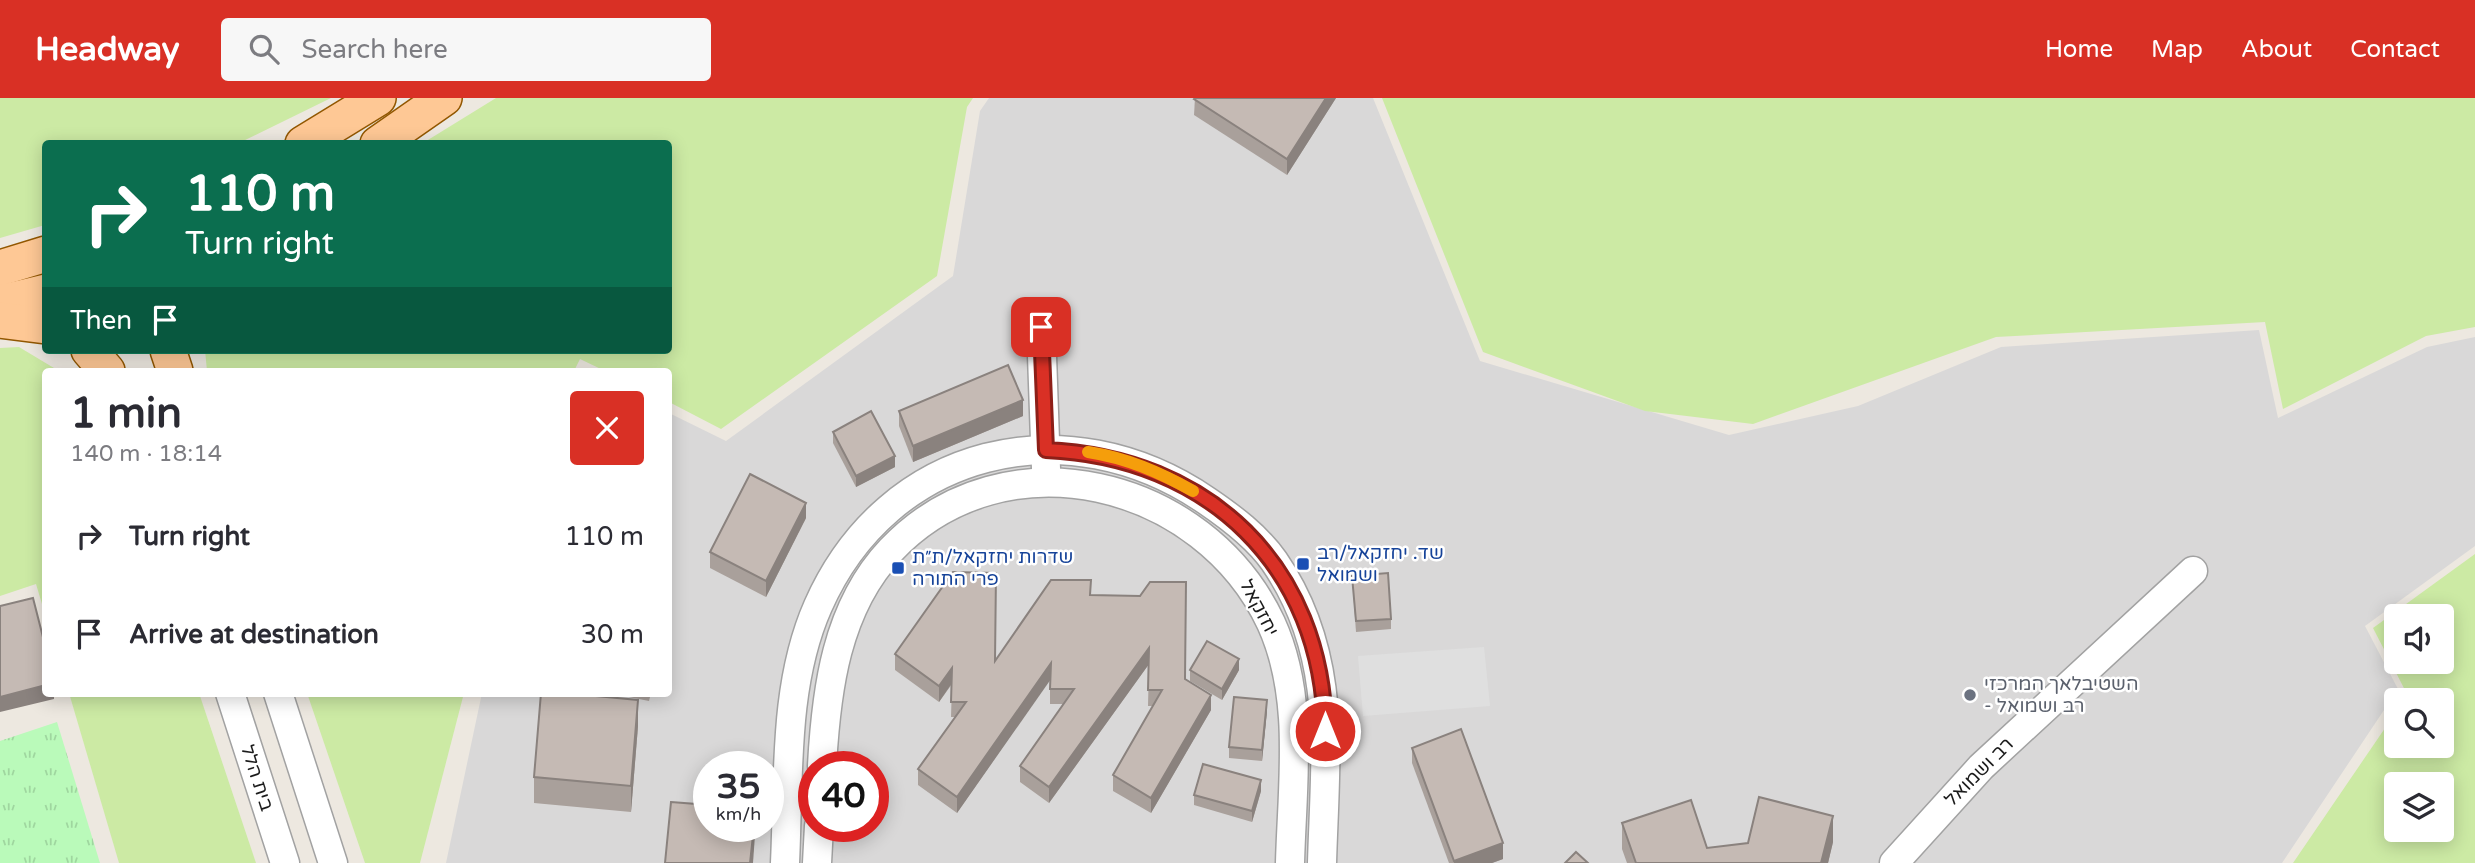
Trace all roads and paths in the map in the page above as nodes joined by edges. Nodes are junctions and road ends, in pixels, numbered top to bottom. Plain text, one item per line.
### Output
1 (378, 98) edge
2 (444, 98) edge
3 (310, 140) edge
4 (384, 140) edge
5 (42, 255) edge
6 (0, 268) edge
7 (42, 293) edge
8 (0, 303) edge
9 (0, 320) edge
10 (42, 325) edge
11 (1041, 327) dead end
12 (92, 354) edge
13 (104, 368) edge
14 (1046, 450) junction
15 (1046, 482) junction
16 (2193, 571) dead end
17 (231, 697) edge
18 (279, 697) edge
19 (823, 751) edge
20 (818, 842) edge
21 (285, 863) edge
22 (333, 863) edge
23 (785, 863) edge
24 (817, 863) edge
25 (1290, 863) edge
26 (1322, 863) edge
27 (1894, 863) edge

1 - 3 main road
2 - 4 main road
5 - 6 main road
7 - 8 main road
9 - 10 main road
11 - 14 street
12 - 13 main road
14 - 15 street
14 - 23 street
14 - 26 street
15 - 19 street, יחזקאל
15 - 25 street, יחזקאל
16 - 27 street, רב ושמואל
17 - 21 street, בית הלל
18 - 22 street
20 - 24 street

